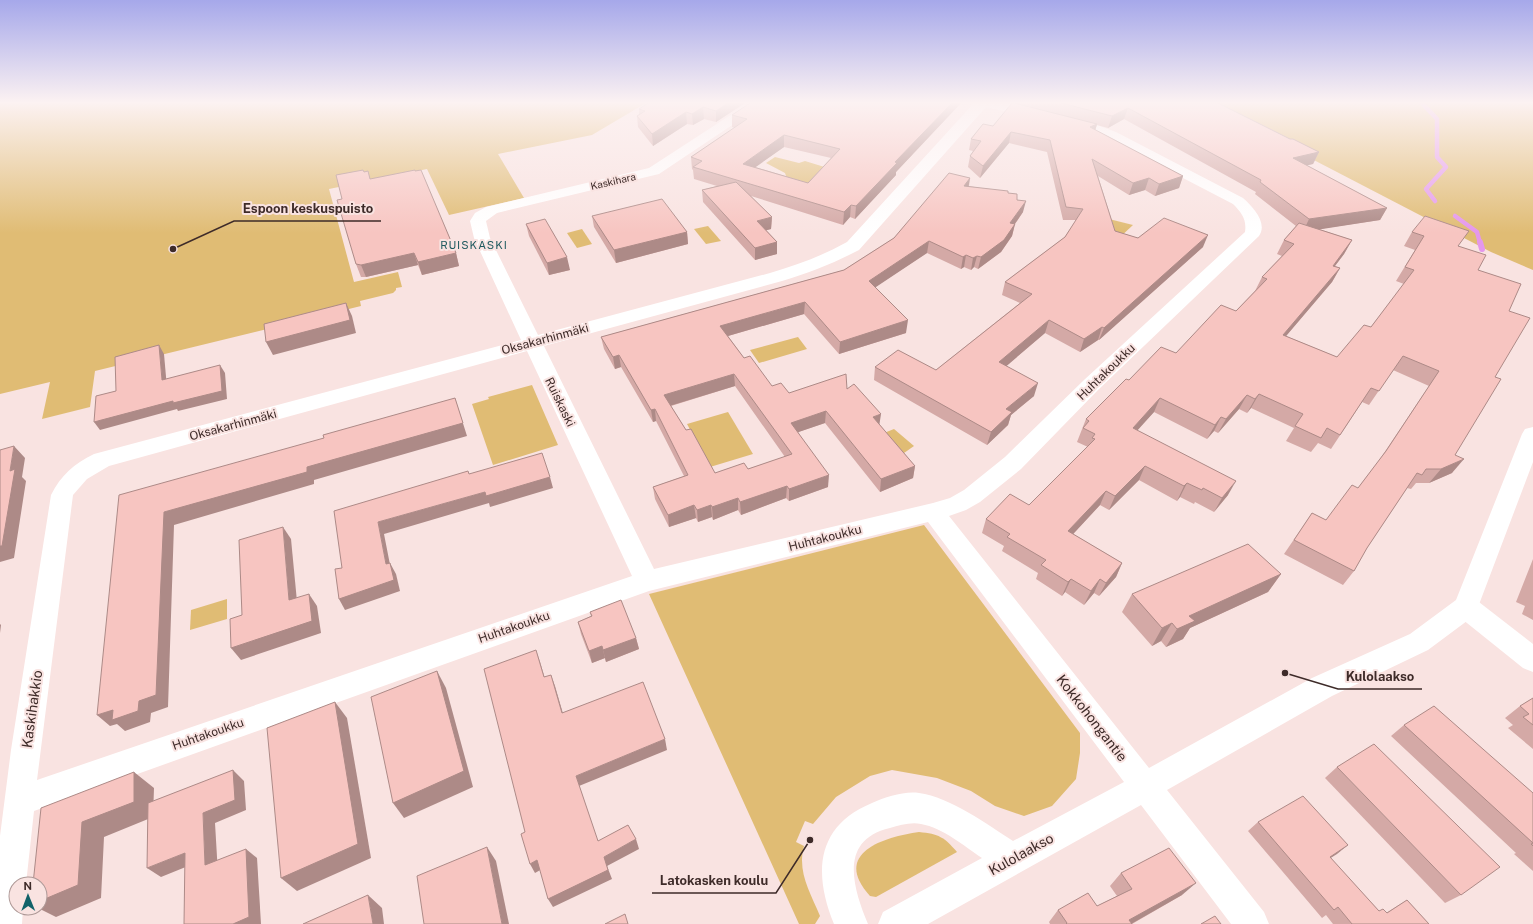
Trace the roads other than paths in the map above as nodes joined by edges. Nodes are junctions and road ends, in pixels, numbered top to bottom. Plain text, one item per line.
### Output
1 (693, 146) edge
2 (944, 146) edge
3 (1132, 146) edge
4 (478, 221) joint
5 (532, 343) junction
6 (1533, 434) edge
7 (62, 495) joint
8 (933, 512) junction
9 (646, 581) junction
10 (1466, 607) junction
11 (1533, 660) edge
12 (1145, 786) junction
13 (20, 800) junction
14 (1012, 859) junction
15 (5, 924) edge
16 (851, 924) edge
17 (895, 924) edge
18 (1252, 924) edge

1 - 4 street, Kaskihara
2 - 5 street, Oksakarhinmäki
3 - 8 street, Huhtakoukku
4 - 5 street, Ruiskaski
5 - 7 street, Oksakarhinmäki
5 - 9 street, Ruiskaski
6 - 10 street
7 - 13 street, Kaskihakkio
8 - 9 street, Huhtakoukku
8 - 12 street, Kokkohongantie
9 - 13 street, Huhtakoukku
10 - 11 street
10 - 12 street, Kulolaakso
12 - 14 street, Kulolaakso
12 - 18 street, Kokkohongantie
13 - 15 street, Kaskihakkio
14 - 16 street
14 - 17 street, Kulolaakso

